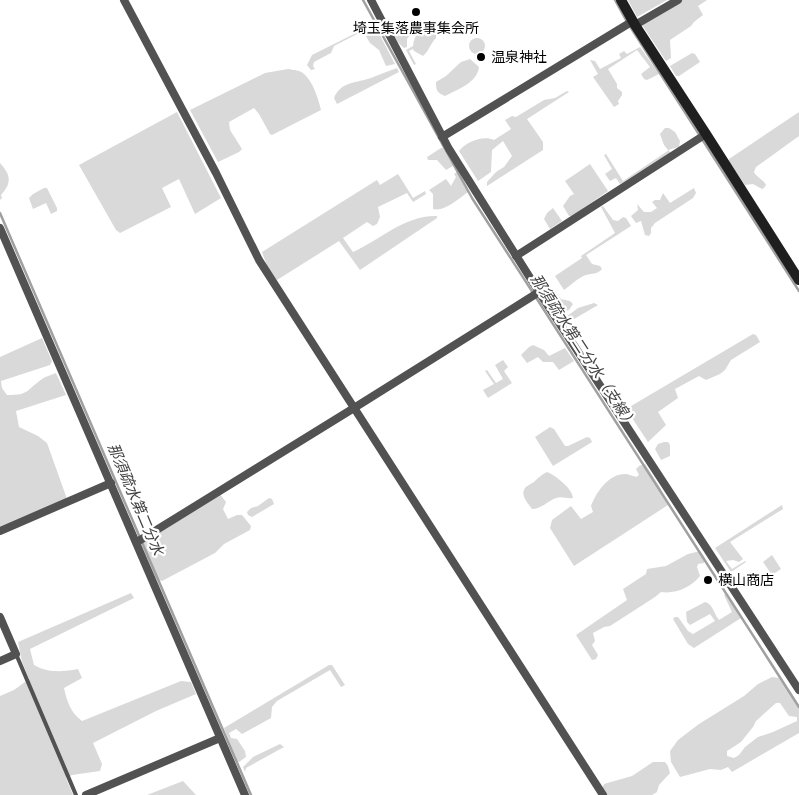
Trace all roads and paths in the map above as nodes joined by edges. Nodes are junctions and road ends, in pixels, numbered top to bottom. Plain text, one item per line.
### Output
1 (124, 0) edge
2 (370, 0) edge
3 (621, 0) edge
4 (678, 0) edge
5 (634, 23) junction
6 (706, 134) junction
7 (442, 137) junction
8 (0, 228) edge
9 (516, 256) junction
10 (799, 280) edge
11 (539, 292) junction
12 (354, 408) junction
13 (111, 483) junction
14 (0, 531) edge
15 (137, 542) junction
16 (0, 617) edge
17 (16, 654) junction
18 (0, 661) edge
19 (799, 690) edge
20 (220, 738) junction
21 (76, 795) edge
22 (86, 795) edge
23 (245, 795) edge
24 (603, 795) edge

1 - 12 street
2 - 7 street
3 - 5 street
4 - 5 street
5 - 6 street
5 - 7 street
6 - 9 street
6 - 10 street
7 - 9 street
8 - 13 street
9 - 11 street
11 - 12 street
11 - 19 street
12 - 15 street
12 - 24 street
13 - 14 street
13 - 15 street
15 - 20 street
16 - 17 street
17 - 18 street
17 - 21 lane
20 - 22 street
20 - 23 street

